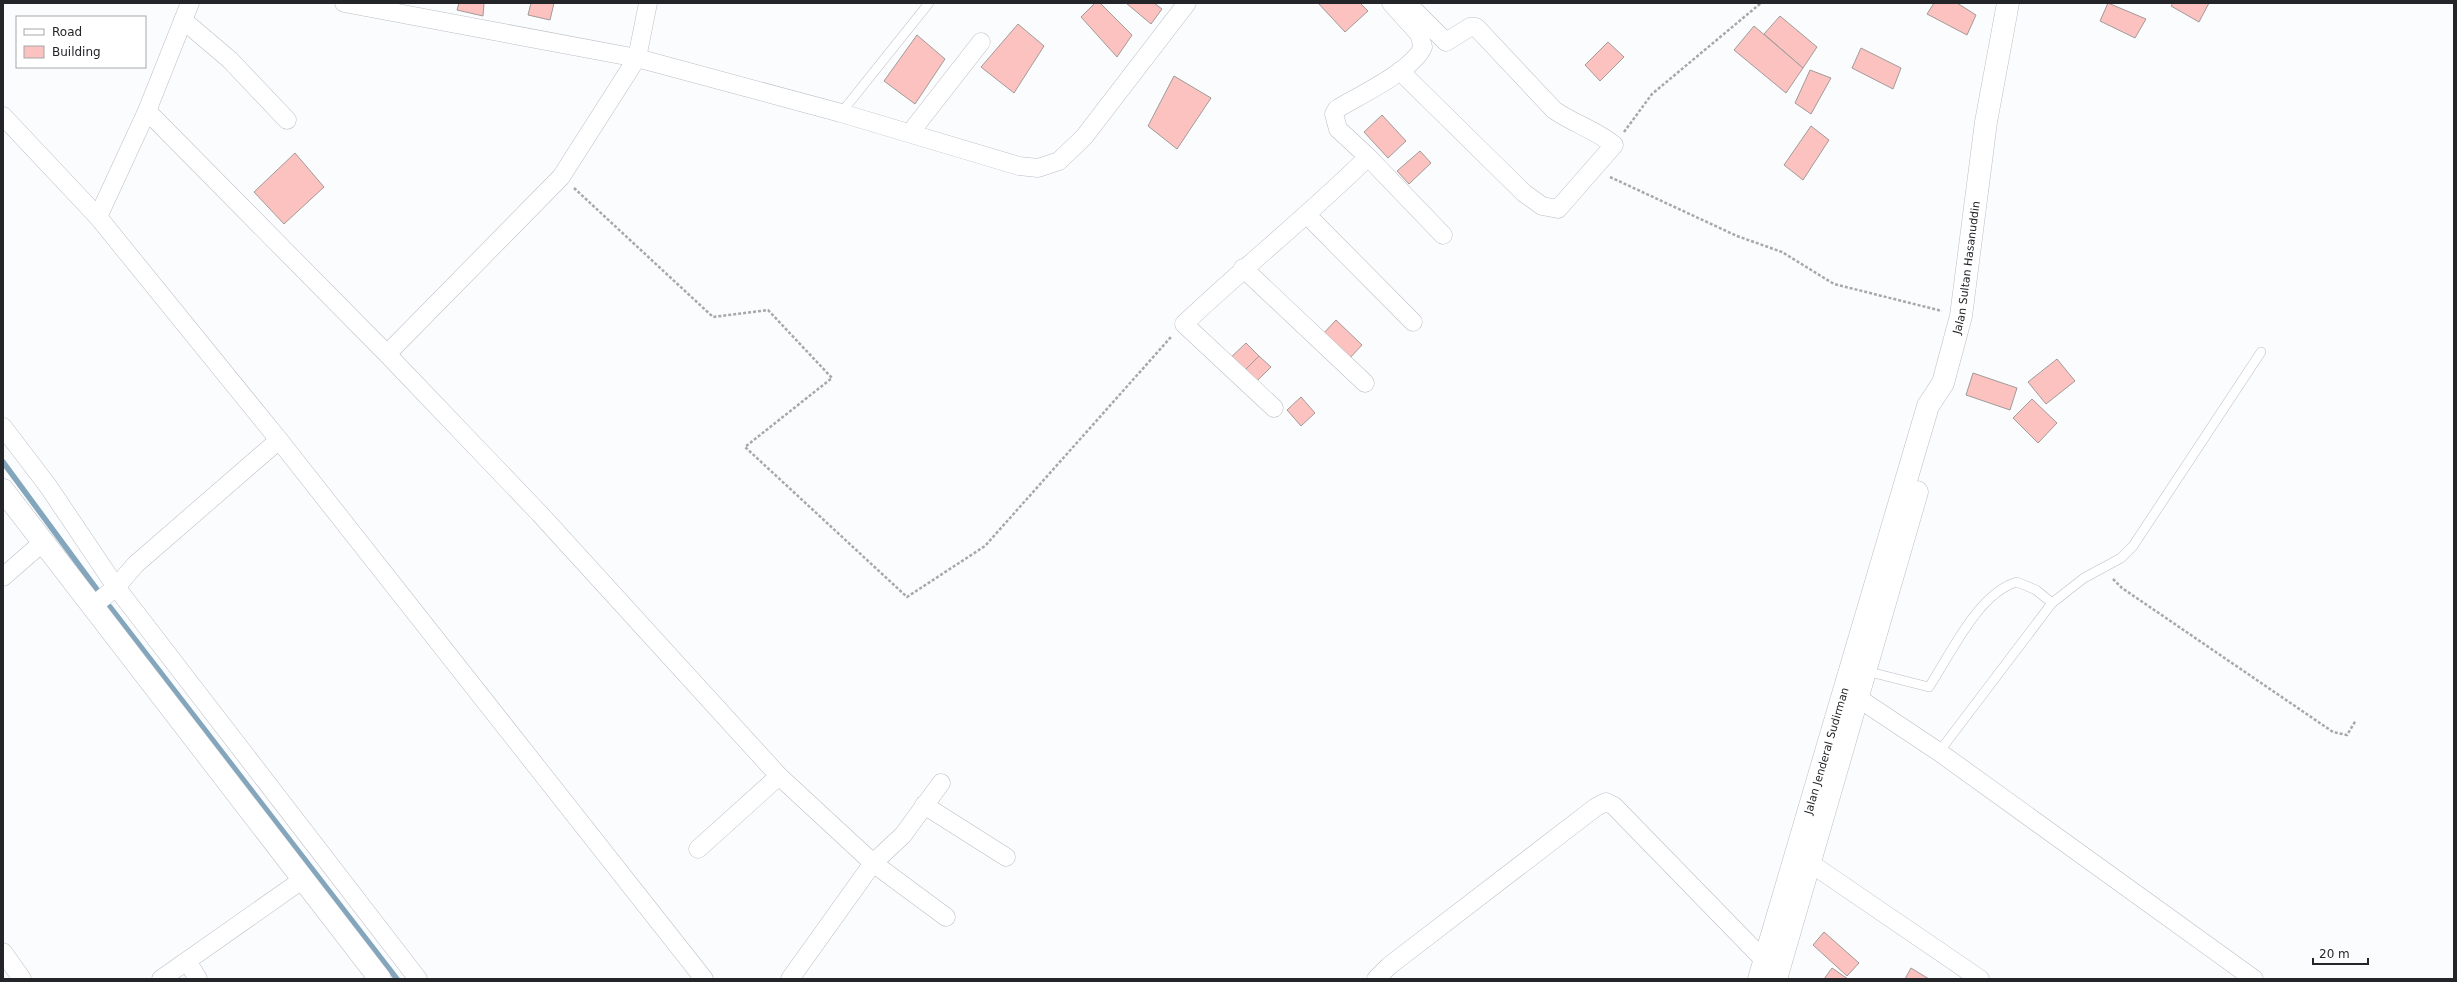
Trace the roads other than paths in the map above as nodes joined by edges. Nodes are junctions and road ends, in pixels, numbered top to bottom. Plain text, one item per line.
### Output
1 (190, 3) edge
2 (344, 3) edge
3 (648, 3) edge
4 (929, 3) edge
5 (1187, 3) edge
6 (2008, 3) edge
7 (1396, 8) edge
8 (183, 20) junction
9 (981, 42) dead end
10 (637, 58) junction
11 (1400, 71) junction
12 (146, 111) junction
13 (841, 113) junction
14 (3, 116) edge
15 (287, 120) dead end
16 (910, 133) junction
17 (1368, 157) junction
18 (1307, 215) junction
19 (98, 217) junction
20 (1444, 235) dead end
21 (1243, 268) junction
22 (1413, 322) dead end
23 (2261, 352) dead end
24 (387, 354) junction
25 (1365, 383) dead end
26 (1943, 383) junction
27 (1274, 408) dead end
28 (3, 427) edge
29 (280, 440) junction
30 (3, 490) edge
31 (1893, 522) joint
32 (42, 543) junction
33 (3, 577) edge
34 (114, 589) junction
35 (2052, 603) junction
36 (95, 604) junction
37 (1866, 671) junction
38 (1851, 695) junction
39 (1939, 752) junction
40 (779, 776) junction
41 (941, 783) dead end
42 (924, 805) junction
43 (698, 848) dead end
44 (1006, 857) dead end
45 (873, 863) junction
46 (1810, 863) junction
47 (302, 880) junction
48 (946, 917) dead end
49 (3, 952) edge
50 (188, 961) junction
51 (1770, 972) edge
52 (13, 975) edge
53 (161, 979) edge
54 (198, 979) edge
55 (380, 979) edge
56 (418, 979) edge
57 (704, 979) edge
58 (790, 979) edge
59 (1376, 979) edge
60 (1980, 979) edge
61 (2254, 979) edge

1 - 8 street
2 - 10 street
3 - 10 street
4 - 13 lane
5 - 16 street
6 - 26 main road, Jalan Sultan Hasanuddin
7 - 11 street
7 - 11 street
8 - 12 street
8 - 15 street
9 - 16 street
10 - 13 street
10 - 24 street
11 - 17 street
12 - 19 street
12 - 24 street
13 - 16 street
14 - 19 street
17 - 18 street
17 - 20 street
18 - 21 street
18 - 22 street
19 - 29 street
21 - 25 street
21 - 27 street
23 - 35 lane
24 - 40 street
26 - 31 main road, Jalan Sultan Hasanuddin
26 - 37 main road
28 - 34 street
29 - 34 street
29 - 57 street
30 - 32 main road
31 - 38 main road, Jalan Jenderal Sudirman
32 - 33 street
32 - 36 main road
34 - 36 street
34 - 56 street
35 - 37 lane
35 - 39 lane
36 - 47 main road
37 - 38 main road
38 - 39 street
38 - 46 main road
38 - 51 main road, Jalan Jenderal Sudirman
39 - 61 street
40 - 43 street
40 - 45 street
41 - 42 street
42 - 44 street
42 - 45 street
45 - 48 street
45 - 58 street
46 - 51 main road
46 - 60 street
47 - 50 street
47 - 55 main road
49 - 52 street
50 - 53 street
50 - 54 street
51 - 59 street

